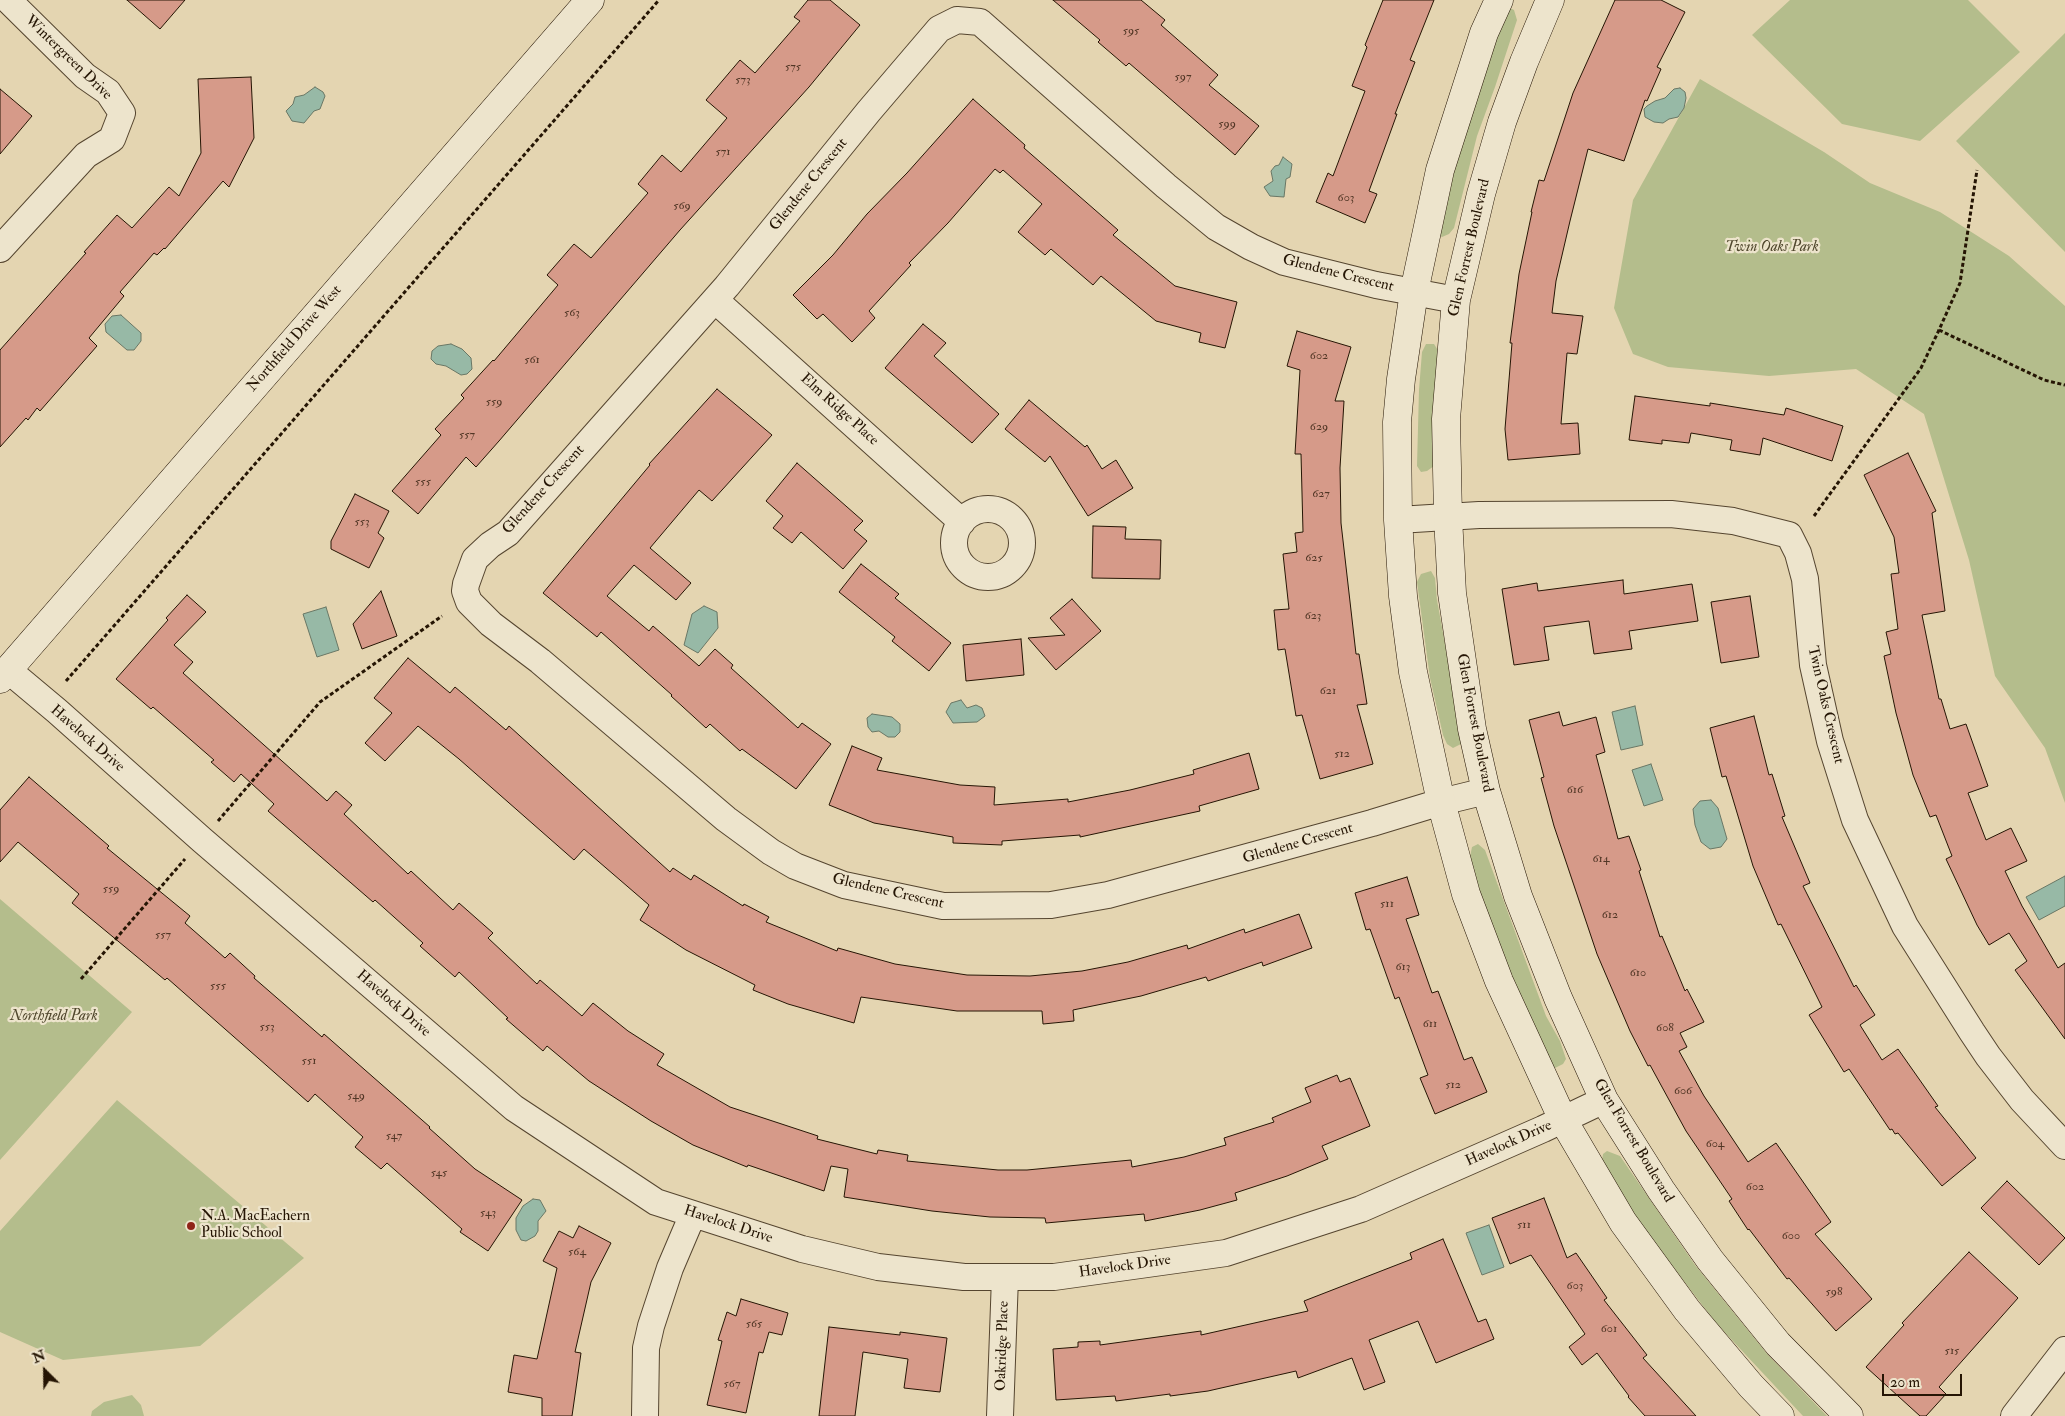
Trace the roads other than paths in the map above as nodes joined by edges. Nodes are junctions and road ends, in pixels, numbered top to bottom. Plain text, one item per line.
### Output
1 (8, 0) edge
2 (590, 0) edge
3 (1499, 0) edge
4 (1550, 0) edge
5 (0, 248) edge
6 (1414, 292) junction
7 (715, 300) junction
8 (1456, 300) junction
9 (1448, 516) junction
10 (1398, 520) junction
11 (962, 522) dead end
12 (4, 674) edge
13 (1486, 791) junction
14 (1441, 802) junction
15 (1604, 1100) junction
16 (1563, 1120) junction
17 (2065, 1146) edge
18 (693, 1214) junction
19 (1005, 1277) junction
20 (2065, 1350) edge
21 (645, 1416) edge
22 (1000, 1416) edge
23 (1780, 1416) edge
24 (1849, 1416) edge
25 (2014, 1416) edge

1 - 5 street, Wintergreen Drive
2 - 12 street, Northfield Drive West
3 - 6 street
4 - 8 street, Glen Forrest Boulevard
6 - 7 street, Glendene Crescent
6 - 8 street, Glendene Crescent
6 - 10 street
7 - 11 street, Elm Ridge Place
7 - 14 street, Glendene Crescent
8 - 9 street, Glen Forrest Boulevard
9 - 10 street, Twin Oaks Crescent
9 - 13 street, Glen Forrest Boulevard
9 - 17 street, Twin Oaks Crescent
10 - 14 street
12 - 18 street, Havelock Drive
13 - 14 street, Glendene Crescent
13 - 15 street, Glen Forrest Boulevard
14 - 16 street
15 - 16 street, Havelock Drive
15 - 24 street, Glen Forrest Boulevard
16 - 19 street, Havelock Drive
16 - 23 street
18 - 19 street, Havelock Drive
18 - 21 street
19 - 22 street, Oakridge Place
20 - 25 street

